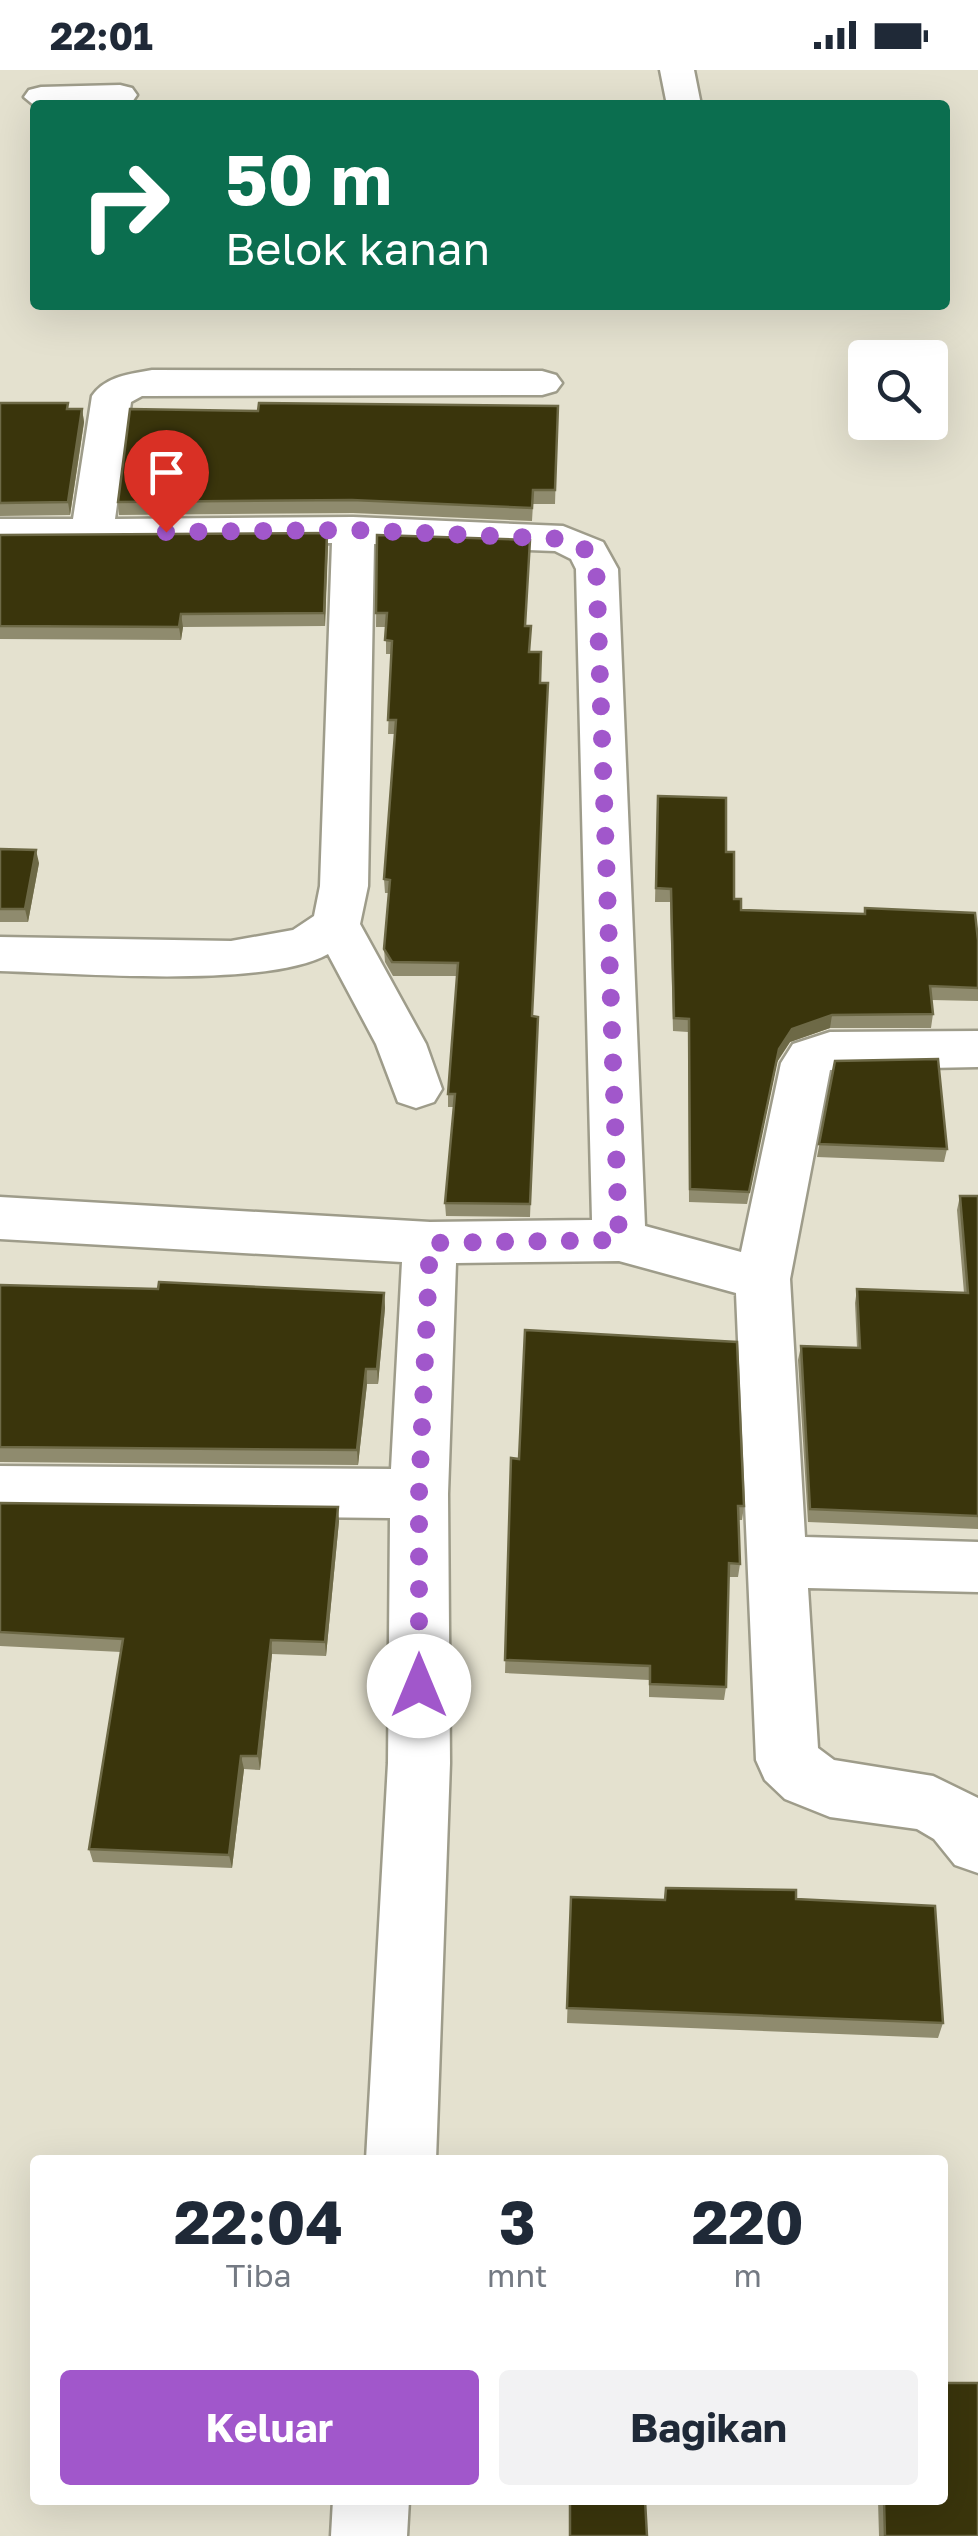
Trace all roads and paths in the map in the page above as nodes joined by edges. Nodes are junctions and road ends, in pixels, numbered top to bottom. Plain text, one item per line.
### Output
1 (678, 70) edge
2 (120, 90) edge
3 (41, 97) dead end
4 (683, 100) edge
5 (542, 384) dead end
6 (353, 530) junction
7 (0, 532) edge
8 (92, 532) junction
9 (336, 924) junction
10 (0, 954) edge
11 (978, 1050) edge
12 (416, 1089) dead end
13 (0, 1218) edge
14 (619, 1240) junction
15 (430, 1243) junction
16 (763, 1279) junction
17 (0, 1490) edge
18 (419, 1494) junction
19 (780, 1562) junction
20 (978, 1567) edge
21 (978, 1844) edge
22 (401, 2155) edge
23 (371, 2505) edge
24 (369, 2536) edge

1 - 4 street
2 - 3 street
5 - 8 street
6 - 8 street
6 - 9 street
6 - 14 street
7 - 8 street
9 - 10 street
9 - 12 street
11 - 16 street
13 - 15 street
14 - 15 street
14 - 16 street
15 - 18 street
16 - 19 street
17 - 18 street
18 - 22 street
19 - 20 street
19 - 21 street
23 - 24 street

